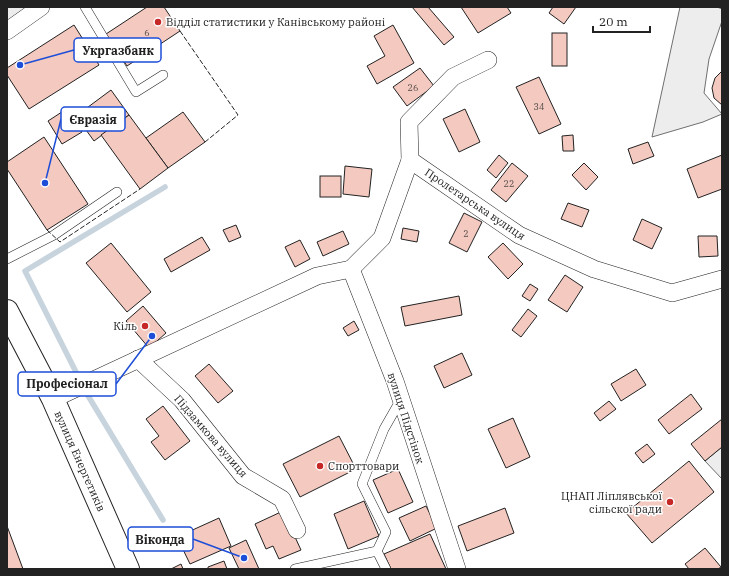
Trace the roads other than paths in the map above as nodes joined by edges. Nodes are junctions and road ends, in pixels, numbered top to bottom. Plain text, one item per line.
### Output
1 (41, 7) edge
2 (85, 7) edge
3 (23, 12) edge
4 (7, 31) edge
5 (488, 60) dead end
6 (163, 75) dead end
7 (410, 160) junction
8 (117, 192) dead end
9 (7, 259) edge
10 (351, 269) junction
11 (722, 279) edge
12 (7, 311) edge
13 (138, 359) junction
14 (53, 399) junction
15 (400, 401) junction
16 (298, 530) dead end
17 (378, 551) junction
18 (128, 569) edge
19 (295, 569) edge
20 (386, 569) edge
21 (456, 569) edge

1 - 3 street
2 - 6 lane
3 - 4 street
5 - 7 street
7 - 10 street
7 - 11 street, Пролетарська вулиця
8 - 9 lane
10 - 13 street
10 - 15 street, вулиця Підстінок
12 - 14 main road, вулиця Енергетиків
13 - 14 street
13 - 16 street, Підзамкова вулиця
14 - 18 main road, вулиця Енергетиків
15 - 17 lane
15 - 21 street, вулиця Підстінок
17 - 19 lane
17 - 20 lane

